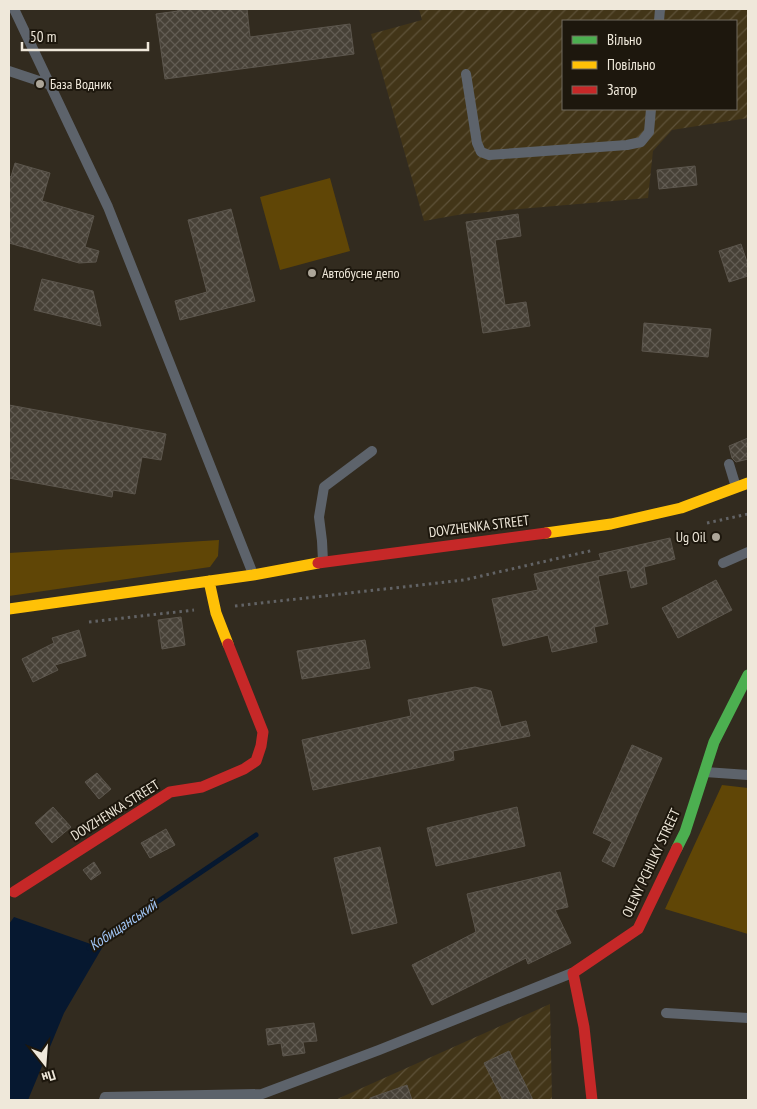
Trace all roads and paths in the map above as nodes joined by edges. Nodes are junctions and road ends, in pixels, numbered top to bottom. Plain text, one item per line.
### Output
1 (14, 9) edge
2 (9, 71) edge
3 (466, 74) dead end
4 (48, 84) junction
5 (651, 110) edge
6 (372, 451) dead end
7 (729, 464) dead end
8 (748, 483) edge
9 (736, 488) junction
10 (748, 514) edge
11 (701, 525) dead end
12 (597, 549) dead end
13 (748, 552) edge
14 (323, 562) junction
15 (723, 562) dead end
16 (253, 575) junction
17 (209, 581) junction
18 (215, 608) junction
19 (9, 609) edge
20 (83, 622) dead end
21 (748, 676) edge
22 (704, 772) junction
23 (748, 775) edge
24 (14, 892) dead end
25 (573, 973) junction
26 (666, 1013) dead end
27 (748, 1018) edge
28 (263, 1097) edge
29 (104, 1100) edge
30 (592, 1100) edge

1 - 4 lane
2 - 4 lane
3 - 5 lane
4 - 16 lane
6 - 14 lane
7 - 9 lane
8 - 9 street, DOVZHENKA STREET
9 - 14 street, DOVZHENKA STREET
10 - 11 path
12 - 18 path
13 - 15 lane
14 - 16 street, DOVZHENKA STREET
16 - 17 street, DOVZHENKA STREET
17 - 18 street, DOVZHENKA STREET
17 - 19 street, DOVZHENKA STREET
18 - 20 path
18 - 24 street, DOVZHENKA STREET
21 - 22 street, OLENY PCHILKY STREET
22 - 23 lane
22 - 25 street, OLENY PCHILKY STREET
25 - 28 lane
25 - 30 street
26 - 27 lane
28 - 29 lane

